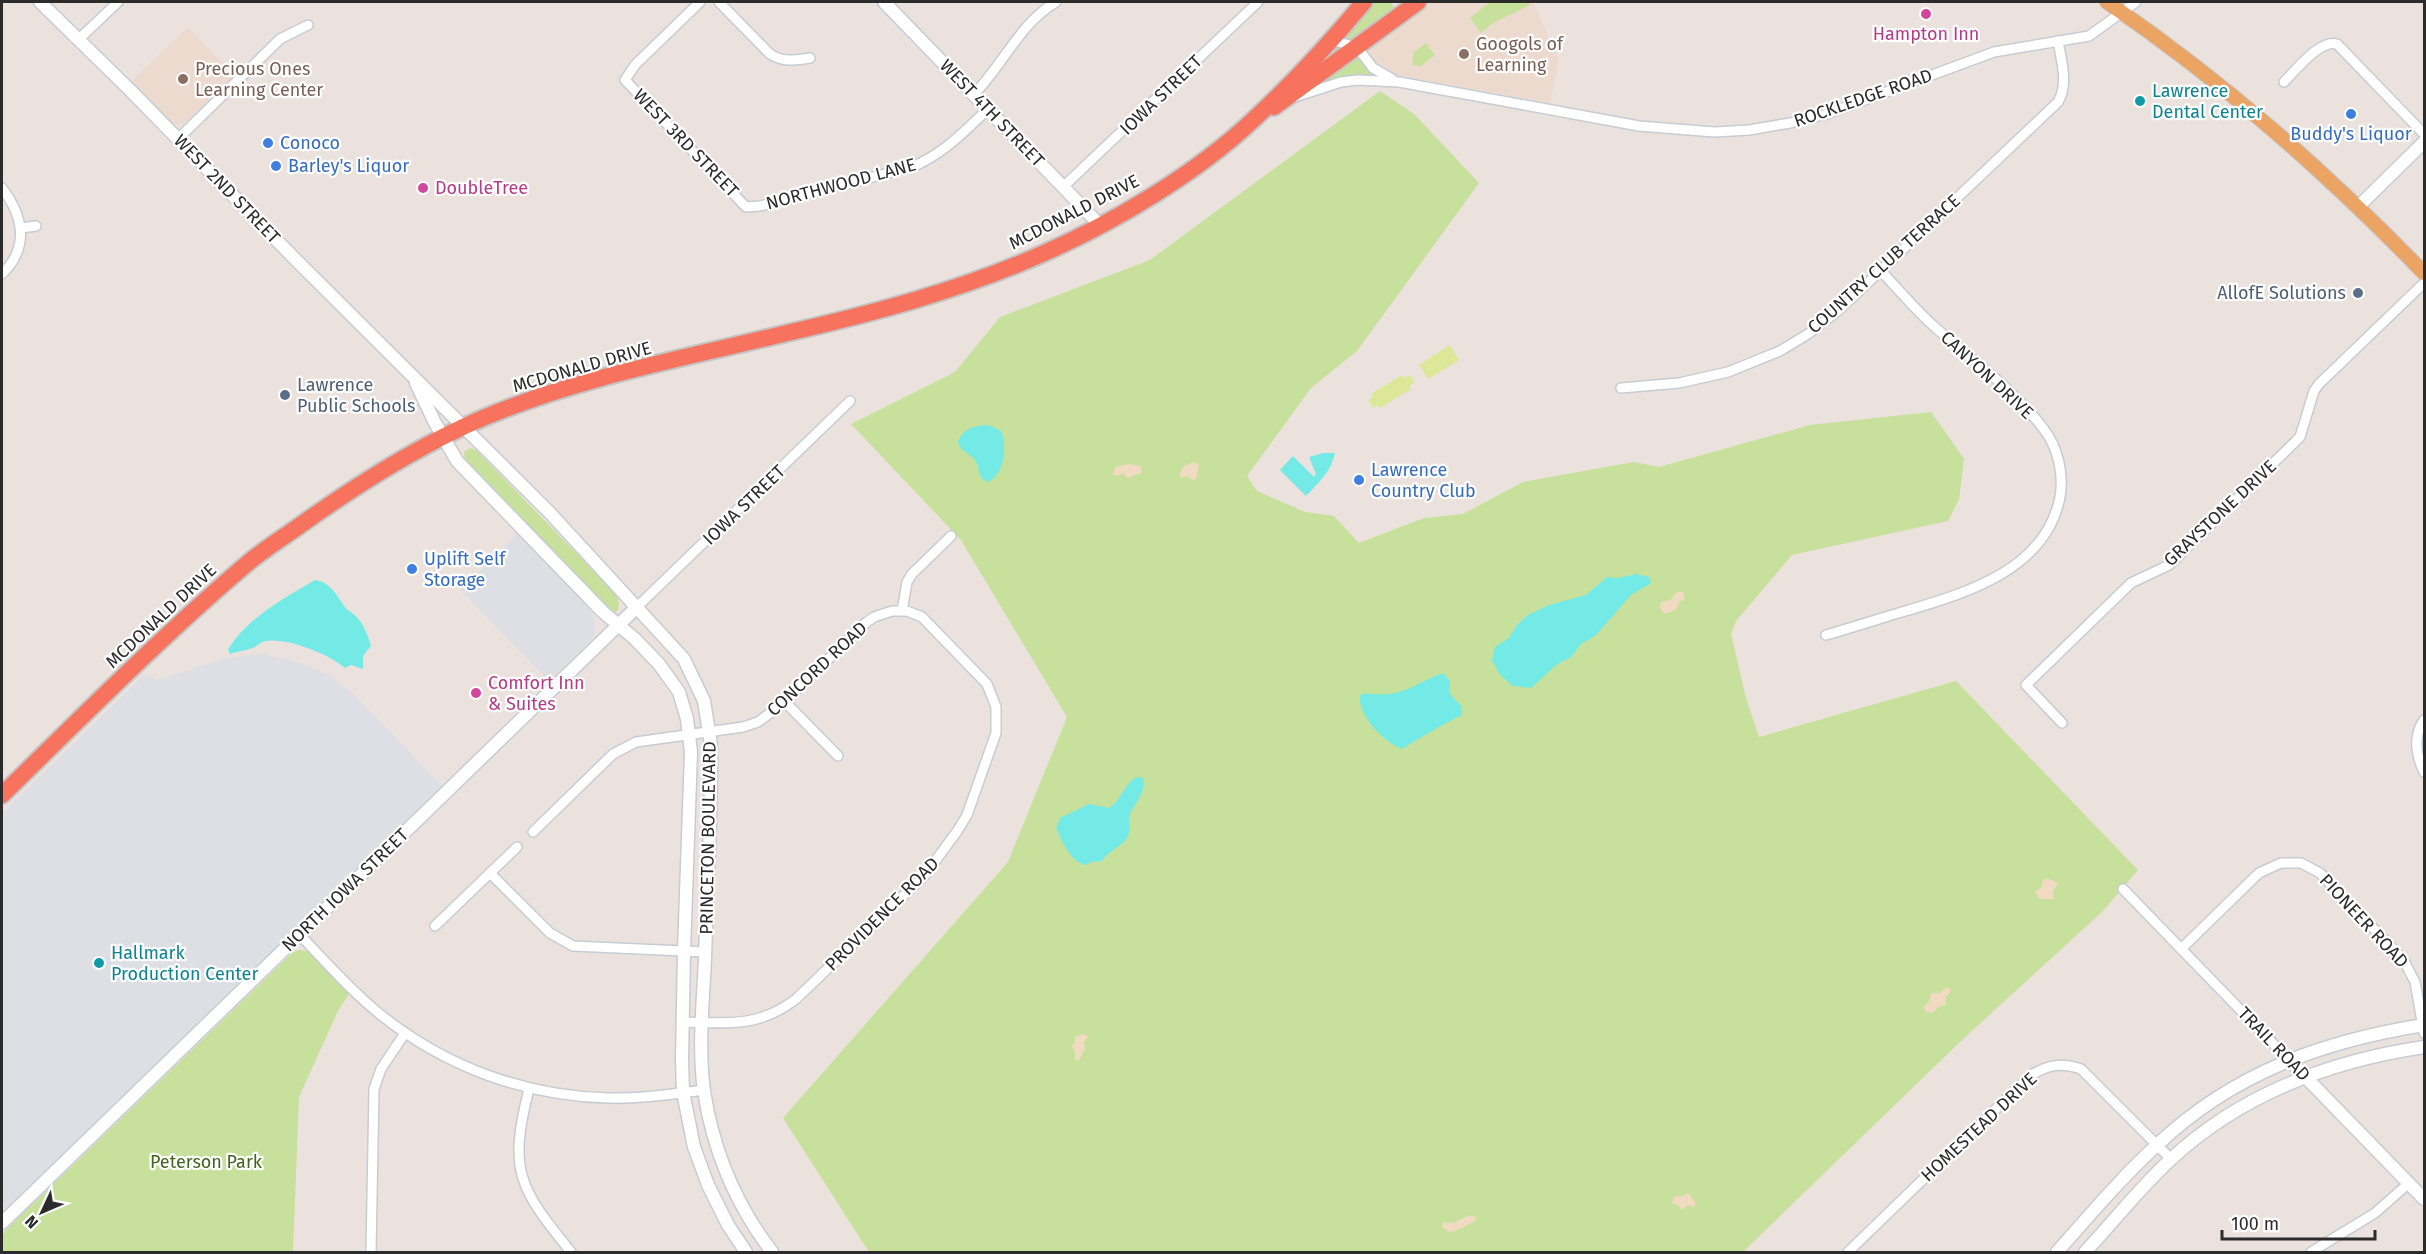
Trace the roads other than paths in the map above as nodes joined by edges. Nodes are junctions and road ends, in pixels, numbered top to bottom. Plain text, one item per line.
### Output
1 (40, 2) edge
2 (118, 2) edge
3 (700, 2) edge
4 (719, 2) edge
5 (884, 2) edge
6 (1056, 2) edge
7 (1258, 2) edge
8 (1364, 2) edge
9 (2108, 2) edge
10 (2136, 2) edge
11 (1409, 4) edge
12 (2123, 12) junction
13 (308, 25) dead end
14 (79, 39) junction
15 (1331, 40) junction
16 (2058, 40) junction
17 (1357, 47) junction
18 (810, 58) dead end
19 (2284, 81) dead end
20 (1399, 82) junction
21 (974, 94) junction
22 (1287, 100) junction
23 (988, 108) junction
24 (1253, 120) junction
25 (2424, 134) edge
26 (178, 139) junction
27 (2424, 142) edge
28 (1063, 187) junction
29 (2, 188) edge
30 (2359, 206) junction
31 (746, 207) joint
32 (1100, 225) junction
33 (36, 226) dead end
34 (21, 228) junction
35 (1881, 271) junction
36 (4, 272) edge
37 (2424, 273) edge
38 (2424, 283) edge
39 (413, 377) junction
40 (1621, 388) dead end
41 (850, 401) dead end
42 (466, 427) junction
43 (443, 438) junction
44 (951, 536) dead end
45 (637, 607) junction
46 (902, 611) junction
47 (619, 625) junction
48 (1826, 635) dead end
49 (785, 702) junction
50 (2424, 720) edge
51 (2062, 723) dead end
52 (710, 732) junction
53 (690, 735) junction
54 (838, 756) dead end
55 (2424, 772) edge
56 (2, 795) edge
57 (533, 832) dead end
58 (517, 847) dead end
59 (490, 873) junction
60 (2123, 888) dead end
61 (435, 926) dead end
62 (300, 935) junction
63 (2181, 949) junction
64 (684, 951) junction
65 (705, 952) junction
66 (682, 1022) junction
67 (702, 1023) junction
68 (2424, 1028) edge
69 (405, 1033) junction
70 (2331, 1045) junction
71 (2424, 1047) edge
72 (2289, 1060) junction
73 (2305, 1076) junction
74 (529, 1089) junction
75 (704, 1090) junction
76 (683, 1092) junction
77 (2157, 1145) junction
78 (2171, 1159) junction
79 (2409, 1183) junction
80 (2424, 1199) edge
81 (2, 1223) edge
82 (371, 1252) edge
83 (571, 1252) edge
84 (746, 1252) edge
85 (772, 1252) edge
86 (1848, 1252) edge
87 (2057, 1252) edge
88 (2085, 1252) edge
89 (2311, 1252) edge

1 - 14 street, WEST 2ND STREET
2 - 14 street
3 - 31 street, WEST 3RD STREET
4 - 18 street
5 - 21 street, WEST 4TH STREET
6 - 21 street
7 - 28 street, IOWA STREET
8 - 15 highway, MCDONALD DRIVE
9 - 12 main road
10 - 12 street, ROCKLEDGE ROAD
11 - 17 highway, MCDONALD DRIVE
12 - 16 street, ROCKLEDGE ROAD
12 - 30 main road
13 - 26 street
14 - 26 street, WEST 2ND STREET
15 - 17 street
15 - 24 highway, MCDONALD DRIVE
16 - 20 street, ROCKLEDGE ROAD
16 - 35 street, COUNTRY CLUB TERRACE
17 - 20 street
17 - 22 highway, MCDONALD DRIVE
19 - 25 street
20 - 22 street
21 - 23 street, WEST 4TH STREET
22 - 24 highway, MCDONALD DRIVE
23 - 28 street, WEST 4TH STREET
23 - 31 street, NORTHWOOD LANE
24 - 32 highway, MCDONALD DRIVE
26 - 39 street, WEST 2ND STREET
27 - 30 street
28 - 32 street, WEST 4TH STREET
29 - 34 street
30 - 37 main road
32 - 42 highway, MCDONALD DRIVE
33 - 34 street
34 - 36 street
35 - 40 street, COUNTRY CLUB TERRACE
35 - 48 street, CANYON DRIVE
38 - 51 street, GRAYSTONE DRIVE
39 - 42 street, WEST 2ND STREET
39 - 43 street, WEST 2ND STREET
41 - 45 street, IOWA STREET
42 - 43 highway, MCDONALD DRIVE
42 - 45 street, PRINCETON BOULEVARD
43 - 47 street, PRINCETON BOULEVARD
43 - 56 highway, MCDONALD DRIVE
44 - 46 street
45 - 47 street, NORTH IOWA STREET
45 - 52 street, PRINCETON BOULEVARD
46 - 49 street, CONCORD ROAD
46 - 67 street, PROVIDENCE ROAD
47 - 53 street, PRINCETON BOULEVARD
47 - 62 street, NORTH IOWA STREET
49 - 52 street, CONCORD ROAD
49 - 54 street
50 - 55 street
52 - 53 street, CONCORD ROAD
52 - 65 street, PRINCETON BOULEVARD
53 - 57 street, CONCORD ROAD
53 - 64 street, PRINCETON BOULEVARD
58 - 59 street
59 - 61 street
59 - 64 street
60 - 63 street, TRAIL ROAD
62 - 69 street
62 - 81 street, NORTH IOWA STREET
63 - 68 street, PIONEER ROAD
63 - 72 street, TRAIL ROAD
64 - 65 street
64 - 66 street, PRINCETON BOULEVARD
65 - 67 street, PRINCETON BOULEVARD
66 - 67 street, PROVIDENCE ROAD
66 - 76 street, PRINCETON BOULEVARD
67 - 75 street, PRINCETON BOULEVARD
68 - 70 street
69 - 74 street
69 - 82 street
70 - 72 street
70 - 73 street
71 - 73 street
72 - 73 street, TRAIL ROAD
72 - 77 street
73 - 78 street
73 - 79 street, TRAIL ROAD
74 - 76 street
74 - 83 street
75 - 76 street
75 - 85 street, PRINCETON BOULEVARD
76 - 84 street, PRINCETON BOULEVARD
77 - 78 street, HOMESTEAD DRIVE
77 - 86 street, HOMESTEAD DRIVE
77 - 87 street
78 - 88 street
79 - 80 street, TRAIL ROAD
79 - 89 street

